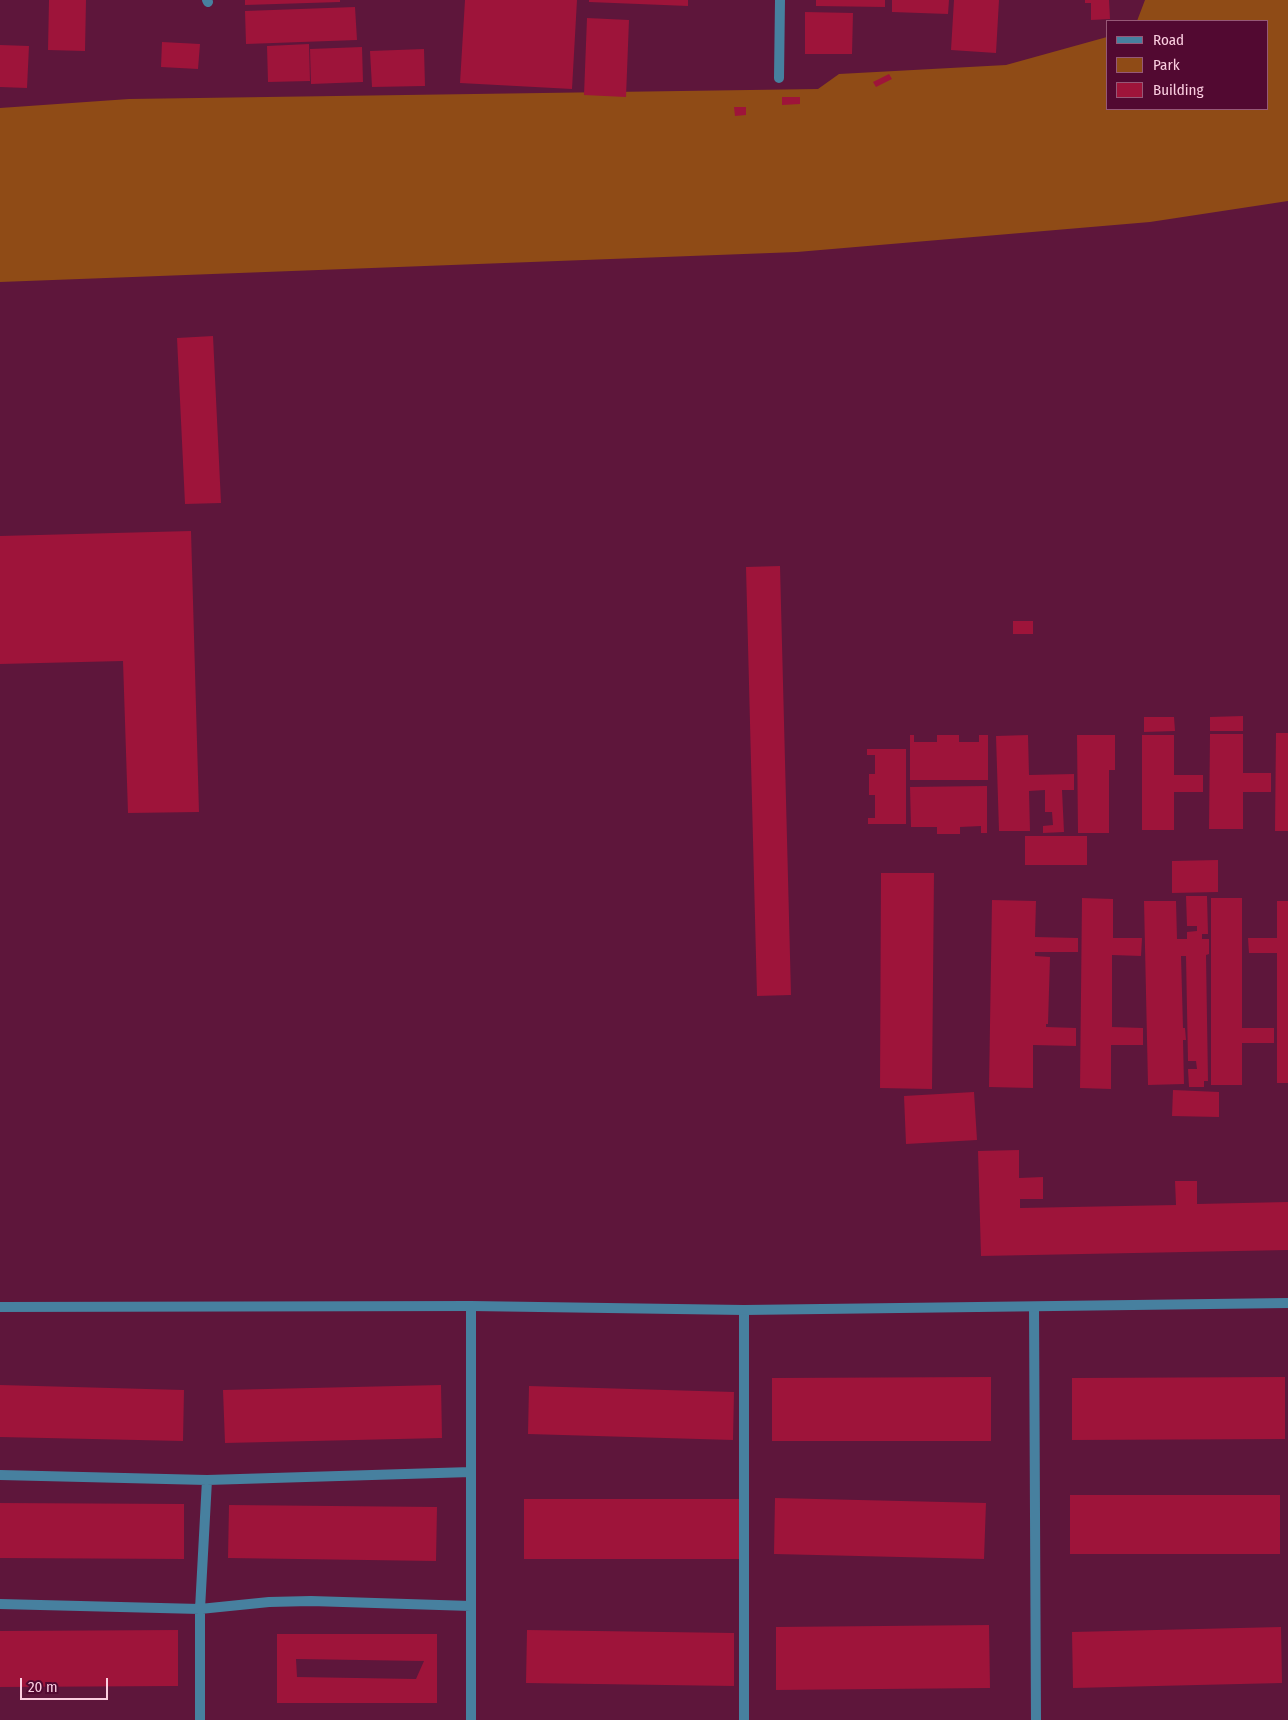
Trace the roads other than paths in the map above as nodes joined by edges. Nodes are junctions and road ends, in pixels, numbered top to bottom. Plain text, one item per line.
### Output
1 (780, 0) edge
2 (779, 78) dead end
3 (1288, 1303) edge
4 (471, 1306) junction
5 (0, 1307) edge
6 (1034, 1307) junction
7 (744, 1310) junction
8 (471, 1472) junction
9 (0, 1475) edge
10 (207, 1480) junction
11 (0, 1604) edge
12 (471, 1606) junction
13 (200, 1609) junction
14 (200, 1720) edge
15 (471, 1720) edge
16 (744, 1720) edge
17 (1036, 1720) edge

1 - 2 street
3 - 6 street
4 - 5 street
4 - 7 street
4 - 8 street
6 - 7 street
6 - 17 street
7 - 16 street
8 - 10 street
8 - 12 street
9 - 10 street
10 - 13 street
11 - 13 street
12 - 13 street
12 - 15 street
13 - 14 street

